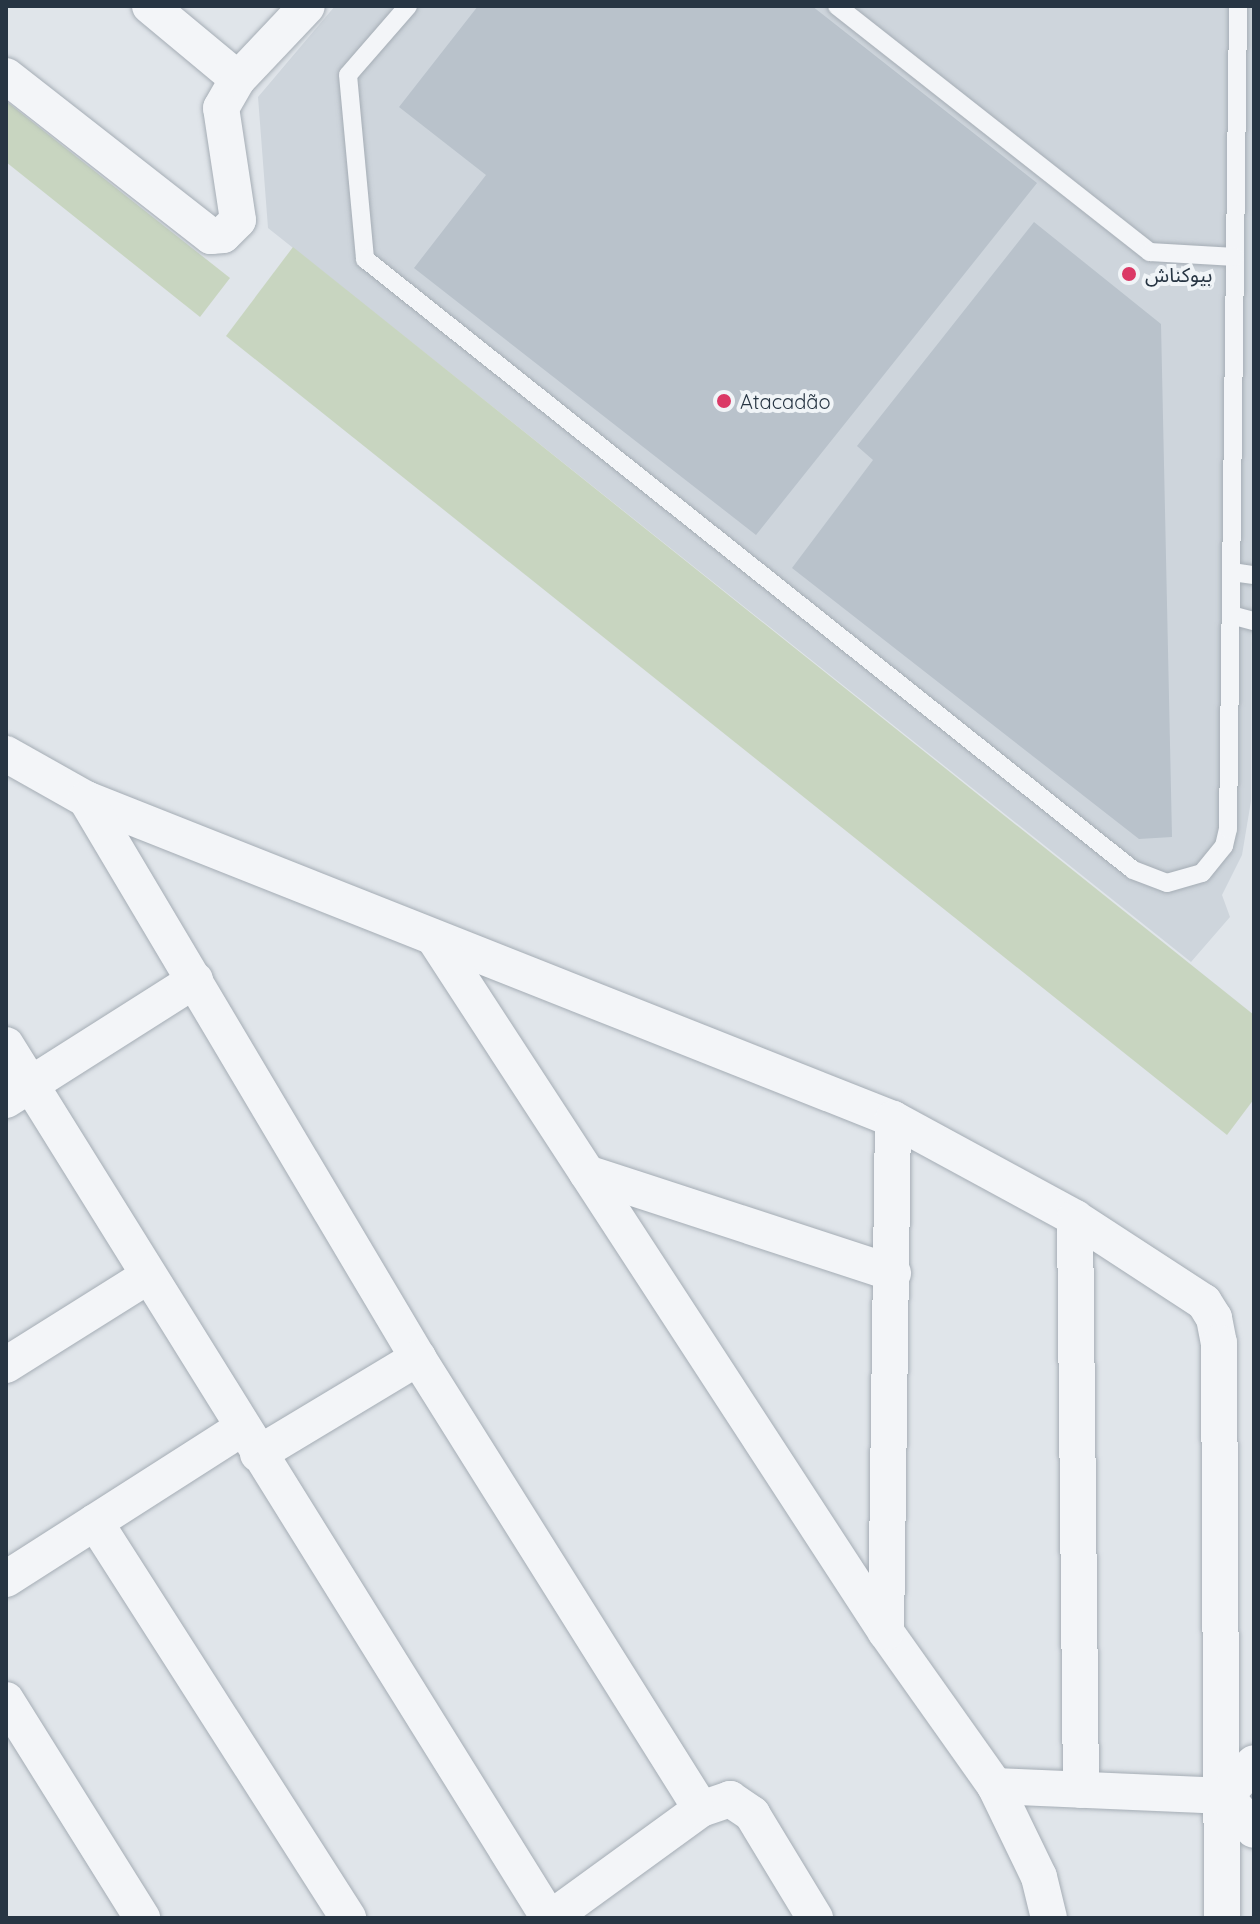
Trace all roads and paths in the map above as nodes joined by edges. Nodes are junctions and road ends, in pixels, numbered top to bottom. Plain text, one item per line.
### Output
1 (150, 6) edge
2 (307, 6) edge
3 (408, 6) edge
4 (837, 6) edge
5 (1238, 6) edge
6 (6, 76) edge
7 (238, 79) junction
8 (1235, 257) junction
9 (1232, 572) junction
10 (1254, 575) edge
11 (1231, 615) junction
12 (1254, 621) edge
13 (6, 754) edge
14 (86, 799) junction
15 (436, 941) junction
16 (195, 980) junction
17 (6, 1045) edge
18 (18, 1093) edge
19 (893, 1119) junction
20 (587, 1173) junction
21 (1075, 1218) junction
22 (893, 1273) junction
23 (148, 1276) junction
24 (418, 1358) junction
25 (6, 1365) edge
26 (250, 1441) junction
27 (95, 1522) junction
28 (6, 1579) edge
29 (886, 1632) junction
30 (6, 1700) edge
31 (1254, 1763) edge
32 (995, 1786) junction
33 (1081, 1790) junction
34 (1226, 1796) junction
35 (701, 1809) junction
36 (1254, 1830) edge
37 (142, 1918) edge
38 (348, 1918) edge
39 (550, 1918) edge
40 (815, 1918) edge
41 (1049, 1918) edge
42 (1222, 1918) edge

1 - 7 street
2 - 7 street
3 - 11 lane
4 - 8 lane
5 - 8 lane
6 - 7 street
8 - 9 lane
9 - 10 lane
9 - 11 lane
11 - 12 lane
13 - 14 street
14 - 15 street
14 - 16 street
15 - 19 street
15 - 20 street
16 - 18 street
16 - 24 street
17 - 18 street
18 - 23 street
19 - 21 street
19 - 22 street
20 - 22 street
20 - 29 street
21 - 33 street
21 - 34 street
22 - 29 street
23 - 25 street
23 - 26 street
24 - 26 street
24 - 35 street
26 - 27 street
26 - 39 street
27 - 28 street
27 - 38 street
29 - 32 street
30 - 37 street
31 - 34 street
32 - 33 street
32 - 41 street
33 - 34 street
34 - 36 street
34 - 42 street
35 - 39 street
35 - 40 street

